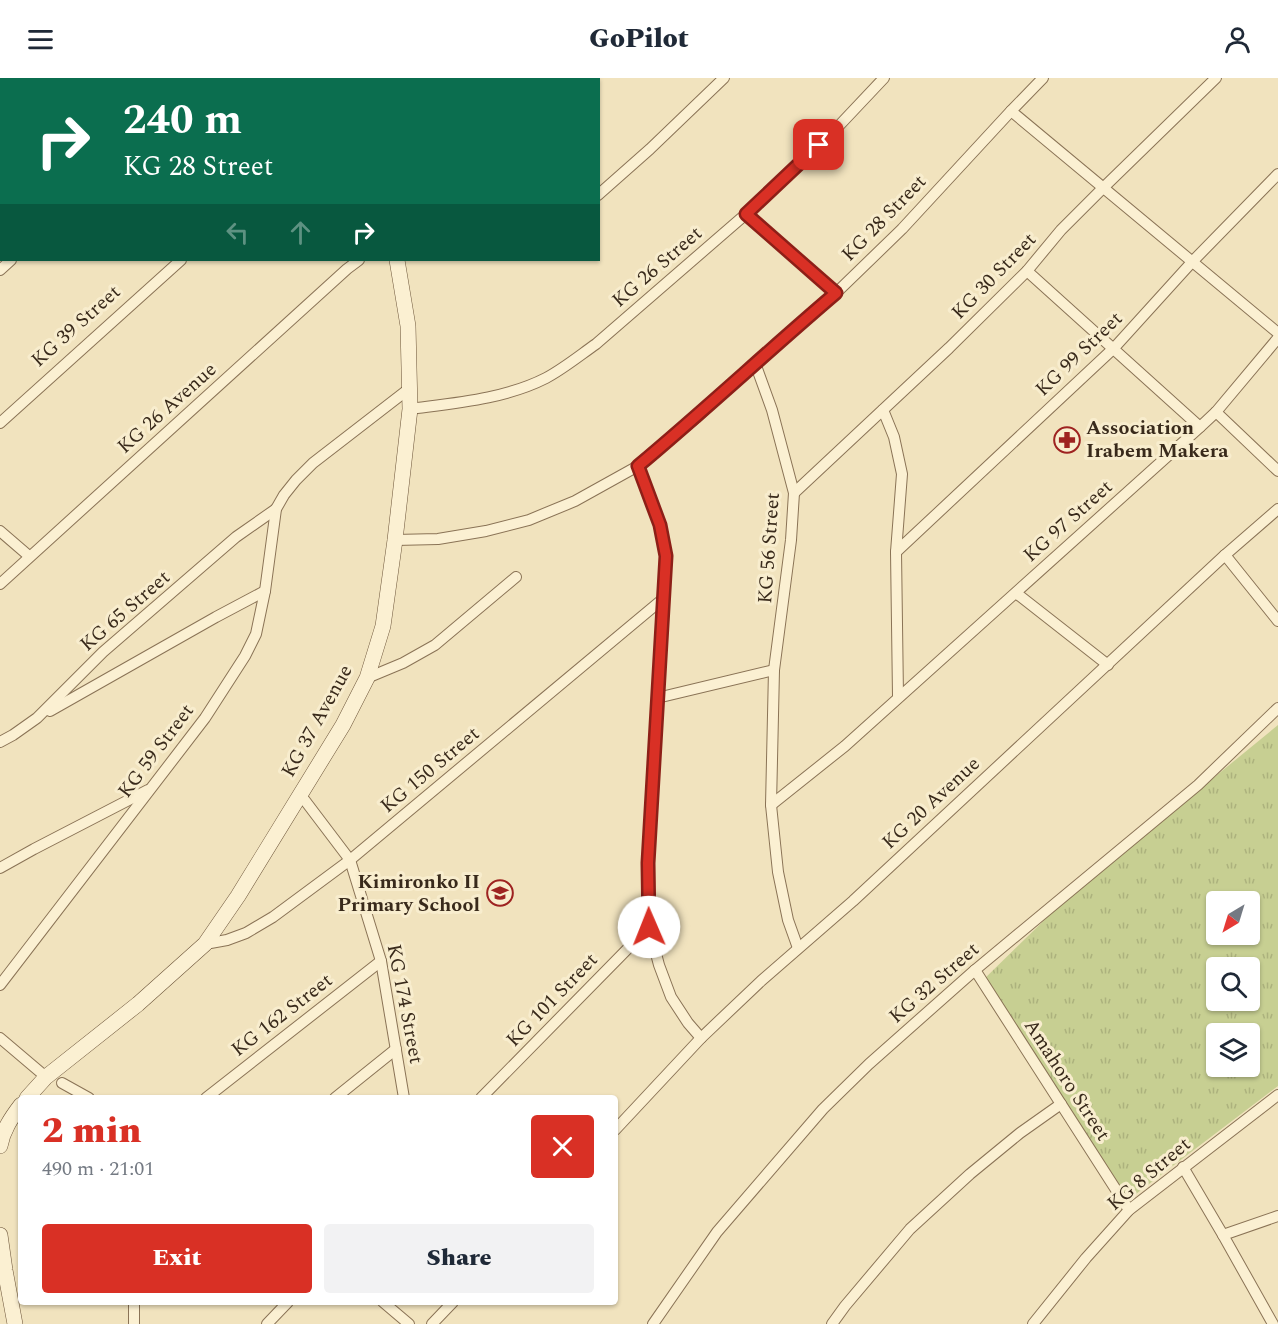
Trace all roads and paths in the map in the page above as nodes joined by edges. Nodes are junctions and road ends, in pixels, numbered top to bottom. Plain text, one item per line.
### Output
1 (724, 78) edge
2 (884, 78) edge
3 (1043, 78) edge
4 (1216, 78) edge
5 (1011, 111) junction
6 (1278, 174) edge
7 (1103, 188) junction
8 (600, 193) edge
9 (746, 214) junction
10 (180, 261) edge
11 (359, 261) edge
12 (397, 261) edge
13 (1192, 262) junction
14 (1027, 272) junction
15 (836, 293) junction
16 (1278, 333) edge
17 (1278, 338) edge
18 (1114, 348) junction
19 (755, 363) junction
20 (410, 388) junction
21 (410, 409) junction
22 (884, 410) junction
23 (1216, 412) junction
24 (0, 423) edge
25 (1200, 427) junction
26 (638, 466) junction
27 (1278, 471) edge
28 (794, 493) junction
29 (276, 509) junction
30 (1278, 509) edge
31 (0, 531) edge
32 (395, 540) junction
33 (896, 552) junction
34 (1225, 555) junction
35 (29, 556) junction
36 (516, 578) dead end
37 (0, 584) edge
38 (265, 591) junction
39 (1016, 593) junction
40 (664, 598) junction
41 (1278, 621) edge
42 (1108, 665) junction
43 (774, 670) junction
44 (367, 678) junction
45 (898, 696) junction
46 (657, 698) junction
47 (1278, 708) edge
48 (37, 718) junction
49 (0, 742) edge
50 (151, 788) junction
51 (300, 794) junction
52 (771, 805) junction
53 (350, 860) junction
54 (0, 868) edge
55 (649, 927) junction
56 (205, 944) junction
57 (798, 948) junction
58 (381, 961) junction
59 (975, 970) junction
60 (0, 985) edge
61 (0, 1038) edge
62 (701, 1038) junction
63 (396, 1049) junction
64 (46, 1077) junction
65 (62, 1083) dead end
66 (30, 1095) edge
67 (84, 1095) edge
68 (210, 1095) edge
69 (339, 1095) edge
70 (404, 1095) edge
71 (484, 1095) edge
72 (1278, 1095) edge
73 (1061, 1104) junction
74 (18, 1109) edge
75 (618, 1127) edge
76 (0, 1146) edge
77 (1183, 1167) junction
78 (1129, 1210) junction
79 (1278, 1216) edge
80 (0, 1235) edge
81 (1223, 1235) junction
82 (2, 1271) edge
83 (134, 1305) edge
84 (285, 1305) edge
85 (387, 1305) edge
86 (450, 1305) edge
87 (15, 1324) edge
88 (134, 1324) edge
89 (267, 1324) edge
90 (409, 1324) edge
91 (432, 1324) edge
92 (653, 1324) edge
93 (832, 1324) edge
94 (1033, 1324) edge
95 (1273, 1324) edge

1 - 8 street
2 - 9 street, KG 26 Street
3 - 5 street, KG 28 Street
4 - 7 street, KG 30 Street
5 - 7 street
5 - 15 street, KG 28 Street
6 - 13 street, KG 99 Street
7 - 13 street
7 - 14 street, KG 30 Street
9 - 15 street
9 - 21 street, KG 26 Street
10 - 24 street, KG 39 Street
11 - 35 street, KG 26 Avenue
12 - 20 street, KG 37 Avenue
13 - 16 street
13 - 18 street, KG 99 Street
14 - 18 street
14 - 22 street, KG 30 Street
15 - 19 street, KG 28 Street
17 - 23 street, KG 97 Street
18 - 25 street
18 - 33 street, KG 99 Street
19 - 26 street, KG 28 Street
19 - 28 street, KG 56 Street
20 - 21 street, KG 37 Avenue
20 - 29 street
21 - 32 street, KG 37 Avenue
22 - 28 street, KG 30 Street
22 - 33 street
23 - 25 street, KG 97 Street
23 - 27 street
25 - 39 street, KG 97 Street
26 - 32 street, KG 28 Street
26 - 40 street
28 - 43 street, KG 56 Street
29 - 38 street, KG 59 Street
29 - 48 street, KG 65 Street
30 - 34 street, KG 20 Avenue
31 - 35 street
32 - 44 street, KG 37 Avenue
33 - 45 street
34 - 41 street
34 - 42 street, KG 20 Avenue
35 - 37 street, KG 26 Avenue
36 - 44 street
38 - 48 street
38 - 50 street, KG 59 Street
39 - 42 street
39 - 45 street, KG 97 Street
40 - 46 street
40 - 53 street, KG 150 Street
42 - 57 street, KG 20 Avenue
43 - 46 street
43 - 52 street, KG 56 Street
44 - 51 street, KG 37 Avenue
45 - 52 street, KG 97 Street
46 - 55 street
47 - 59 street, KG 32 Street
48 - 49 street, KG 65 Street
50 - 54 street
50 - 60 street, KG 59 Street
51 - 53 street, KG 174 Street
51 - 56 street, KG 37 Avenue
52 - 57 street, KG 56 Street
53 - 56 street, KG 150 Street
53 - 58 street, KG 174 Street
55 - 62 street
55 - 71 street, KG 101 Street
56 - 64 street, KG 37 Avenue
57 - 62 street, KG 20 Avenue
58 - 63 street, KG 174 Street
58 - 68 street, KG 162 Street
59 - 73 street, Amahoro Street
59 - 92 street, KG 32 Street
61 - 64 street
62 - 75 street, KG 20 Avenue
63 - 69 street
63 - 70 street, KG 174 Street
64 - 66 street, KG 37 Avenue
65 - 67 street
72 - 77 street, KG 8 Street
73 - 78 street, Amahoro Street
73 - 93 street
74 - 76 street
77 - 78 street, KG 8 Street
77 - 81 street
78 - 94 street, KG 8 Street
79 - 81 street
80 - 82 street
81 - 95 street
82 - 87 street
83 - 88 street
84 - 89 street
85 - 90 street
86 - 91 street

